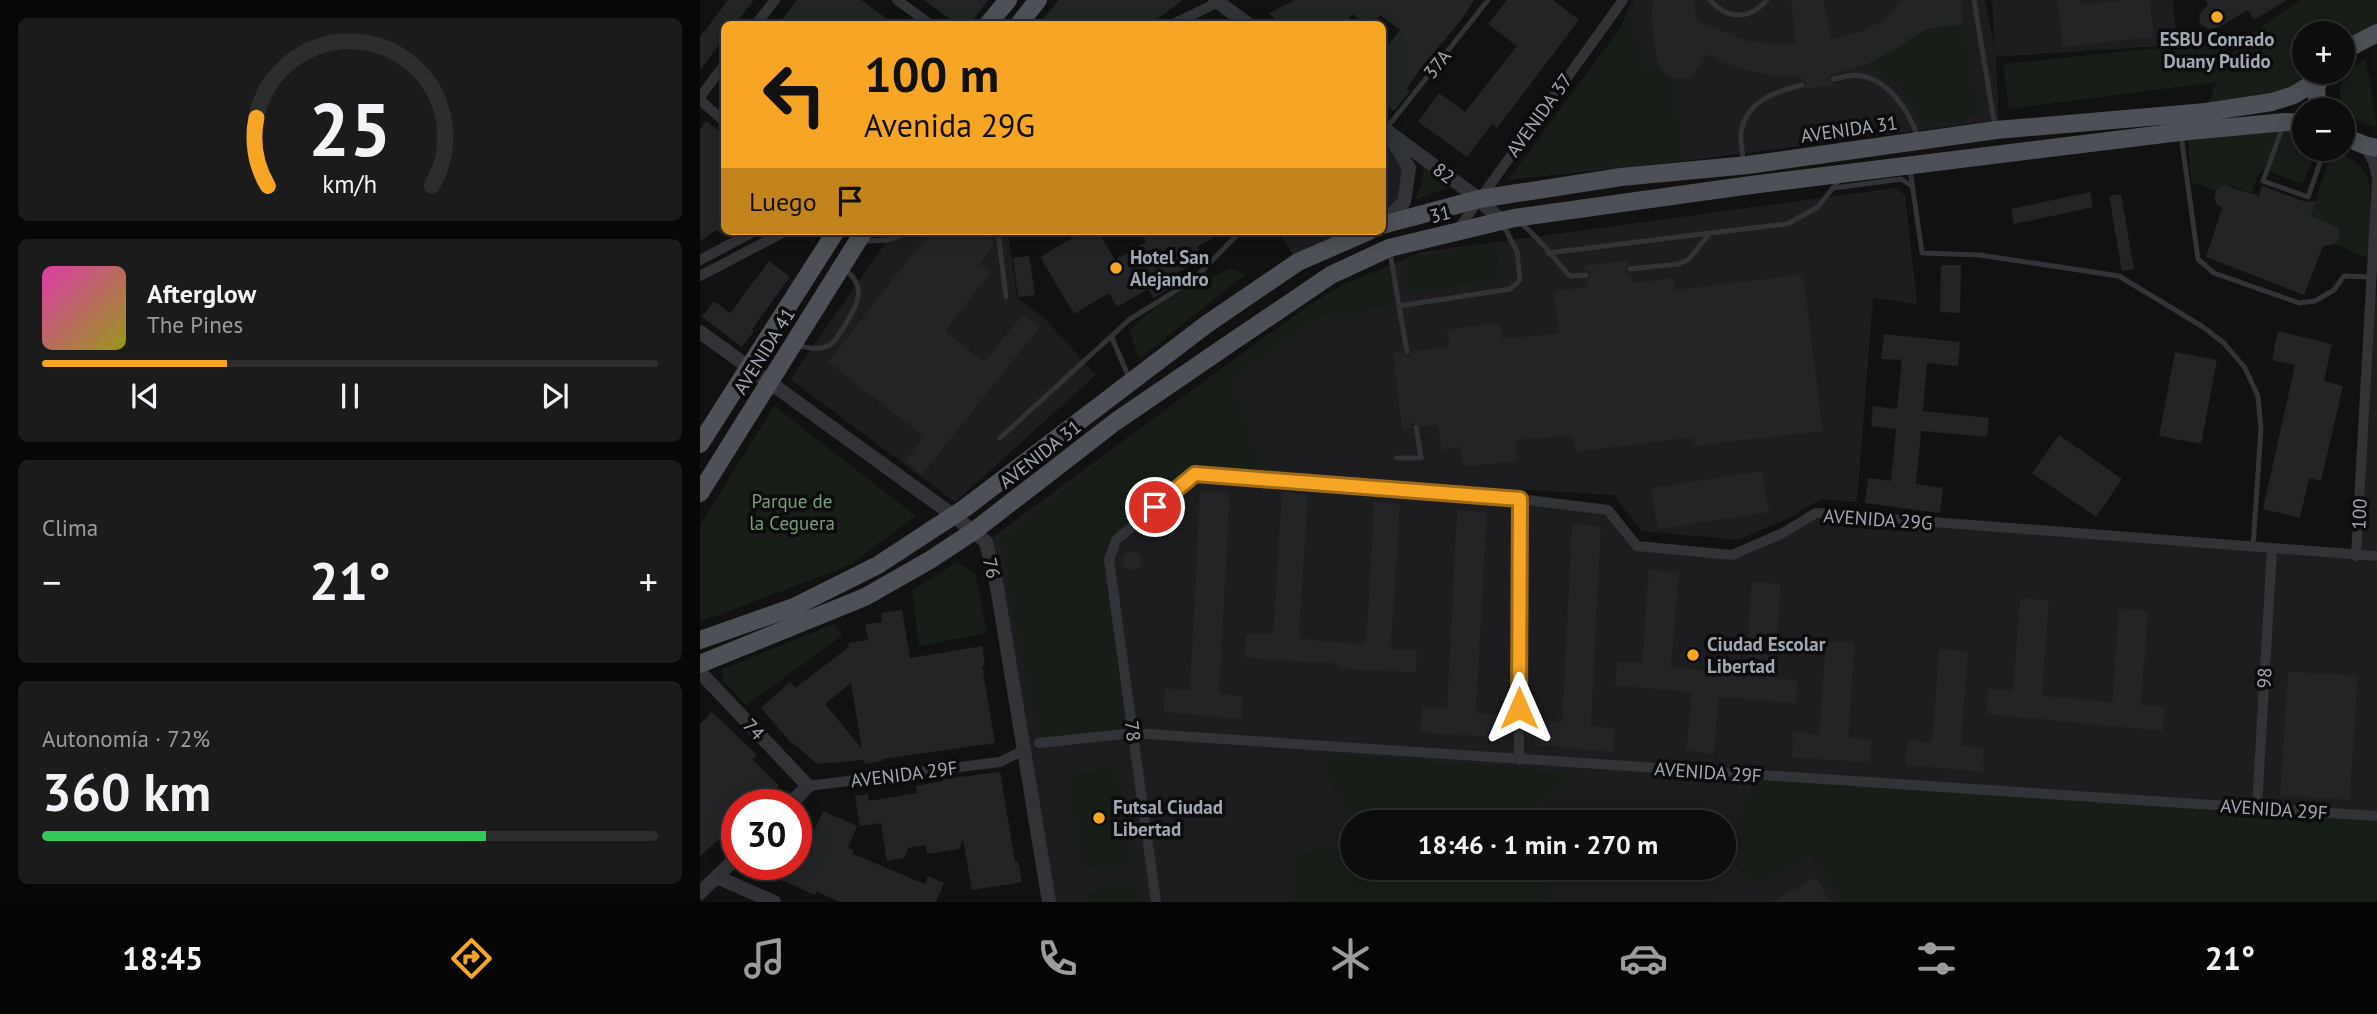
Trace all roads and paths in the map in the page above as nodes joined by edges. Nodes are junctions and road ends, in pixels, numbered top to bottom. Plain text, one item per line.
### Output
1 (775, 0) edge
2 (897, 0) edge
3 (1008, 0) edge
4 (1038, 0) edge
5 (1488, 0) edge
6 (1623, 0) edge
7 (1710, 0) edge
8 (1767, 0) edge
9 (1974, 0) edge
10 (1219, 1) edge
11 (758, 21) edge
12 (926, 21) edge
13 (990, 21) edge
14 (1021, 21) edge
15 (1179, 21) edge
16 (1244, 21) edge
17 (2376, 32) edge
18 (2355, 44) edge
19 (721, 69) edge
20 (1833, 79) dead end
21 (2309, 84) edge
22 (1802, 85) dead end
23 (700, 98) edge
24 (721, 118) edge
25 (2285, 122) junction
26 (2292, 122) edge
27 (1386, 126) edge
28 (1386, 129) edge
29 (1386, 131) edge
30 (1996, 131) junction
31 (2180, 132) junction
32 (1919, 140) junction
33 (2371, 146) edge
34 (2321, 161) edge
35 (1743, 165) junction
36 (1909, 166) junction
37 (2377, 179) edge
38 (1838, 181) junction
39 (1912, 187) junction
40 (1479, 198) junction
41 (1507, 219) junction
42 (1386, 221) edge
43 (1386, 224) edge
44 (1456, 232) junction
45 (1710, 233) junction
46 (747, 235) edge
47 (778, 235) edge
48 (833, 235) edge
49 (899, 235) edge
50 (998, 235) edge
51 (1237, 235) edge
52 (1360, 235) edge
53 (860, 237) edge
54 (1389, 248) junction
55 (1549, 253) junction
56 (700, 260) edge
57 (841, 267) junction
58 (1630, 269) dead end
59 (1586, 275) dead end
60 (700, 276) edge
61 (2372, 277) junction
62 (1006, 297) dead end
63 (1399, 306) junction
64 (700, 332) edge
65 (1112, 338) junction
66 (792, 345) junction
67 (1407, 352) dead end
68 (748, 366) junction
69 (769, 382) junction
70 (1132, 383) junction
71 (1416, 427) dead end
72 (1000, 438) dead end
73 (700, 443) edge
74 (1397, 458) dead end
75 (700, 493) edge
76 (1520, 499) junction
77 (960, 512) junction
78 (974, 531) junction
79 (2253, 547) junction
80 (2272, 549) junction
81 (2356, 555) junction
82 (2377, 556) edge
83 (1109, 561) joint
84 (701, 639) edge
85 (700, 664) edge
86 (700, 672) edge
87 (1133, 733) junction
88 (1039, 743) dead end
89 (1024, 750) junction
90 (1519, 760) junction
91 (808, 786) junction
92 (805, 789) edge
93 (2257, 807) junction
94 (2377, 816) edge
95 (721, 873) edge
96 (717, 877) junction
97 (700, 893) edge
98 (775, 902) edge
99 (1049, 902) edge
100 (1156, 902) edge

1 - 11 street
2 - 12 street
3 - 13 main road
4 - 14 main road
5 - 27 lane, 37A
6 - 40 street, AVENIDA 37
7 - 8 lane
9 - 30 lane
10 - 15 street
10 - 16 street
17 - 18 main road
19 - 23 street
20 - 32 lane
21 - 30 main road, AVENIDA 31
22 - 35 lane
23 - 24 street
25 - 26 main road
25 - 31 main road
25 - 34 lane
28 - 40 street, 82
29 - 42 street, 82
30 - 32 main road, AVENIDA 31
31 - 36 main road
31 - 61 lane
32 - 35 main road, AVENIDA 31
33 - 37 street, 100
35 - 40 main road, AVENIDA 31
36 - 38 main road
36 - 39 lane
37 - 61 street, 100
38 - 39 lane
38 - 41 main road
38 - 45 lane
39 - 79 lane
40 - 41 street, 82
40 - 43 main road, AVENIDA 31
40 - 44 street, AVENIDA 37
41 - 44 main road, 31
41 - 55 lane
41 - 63 lane
44 - 54 main road, 31
45 - 55 lane
45 - 58 lane
46 - 56 street
47 - 60 street
48 - 68 main road, AVENIDA 41
49 - 53 lane
50 - 62 lane
51 - 65 lane
52 - 70 main road, AVENIDA 31
53 - 57 main road, AVENIDA 41
54 - 63 lane
54 - 78 main road, AVENIDA 31
55 - 59 lane
57 - 66 main road, AVENIDA 41
57 - 66 lane
61 - 81 street, 100
63 - 67 lane
64 - 68 street, 76
65 - 70 lane
65 - 72 lane
66 - 69 main road, AVENIDA 41
68 - 69 street, 76
68 - 73 main road, AVENIDA 41
69 - 75 main road, AVENIDA 41
69 - 77 street, 76
70 - 77 main road, AVENIDA 31
71 - 74 lane
76 - 79 street, AVENIDA 29G
76 - 83 street, AVENIDA 29G
76 - 90 street
77 - 78 street, 76
77 - 84 main road, AVENIDA 31
78 - 85 main road, AVENIDA 31
78 - 89 street, 76
79 - 80 street, AVENIDA 29G
80 - 81 street, AVENIDA 29G
80 - 93 street, 98
81 - 82 street, AVENIDA 29G
83 - 87 street, 78
86 - 91 street, 74
87 - 88 street, AVENIDA 29F
87 - 90 street, AVENIDA 29F
87 - 100 street, 78
89 - 91 street, AVENIDA 29F
89 - 99 street, 76
90 - 93 street, AVENIDA 29F
91 - 92 street
93 - 94 street, AVENIDA 29F
95 - 96 street
96 - 97 street
96 - 98 street

